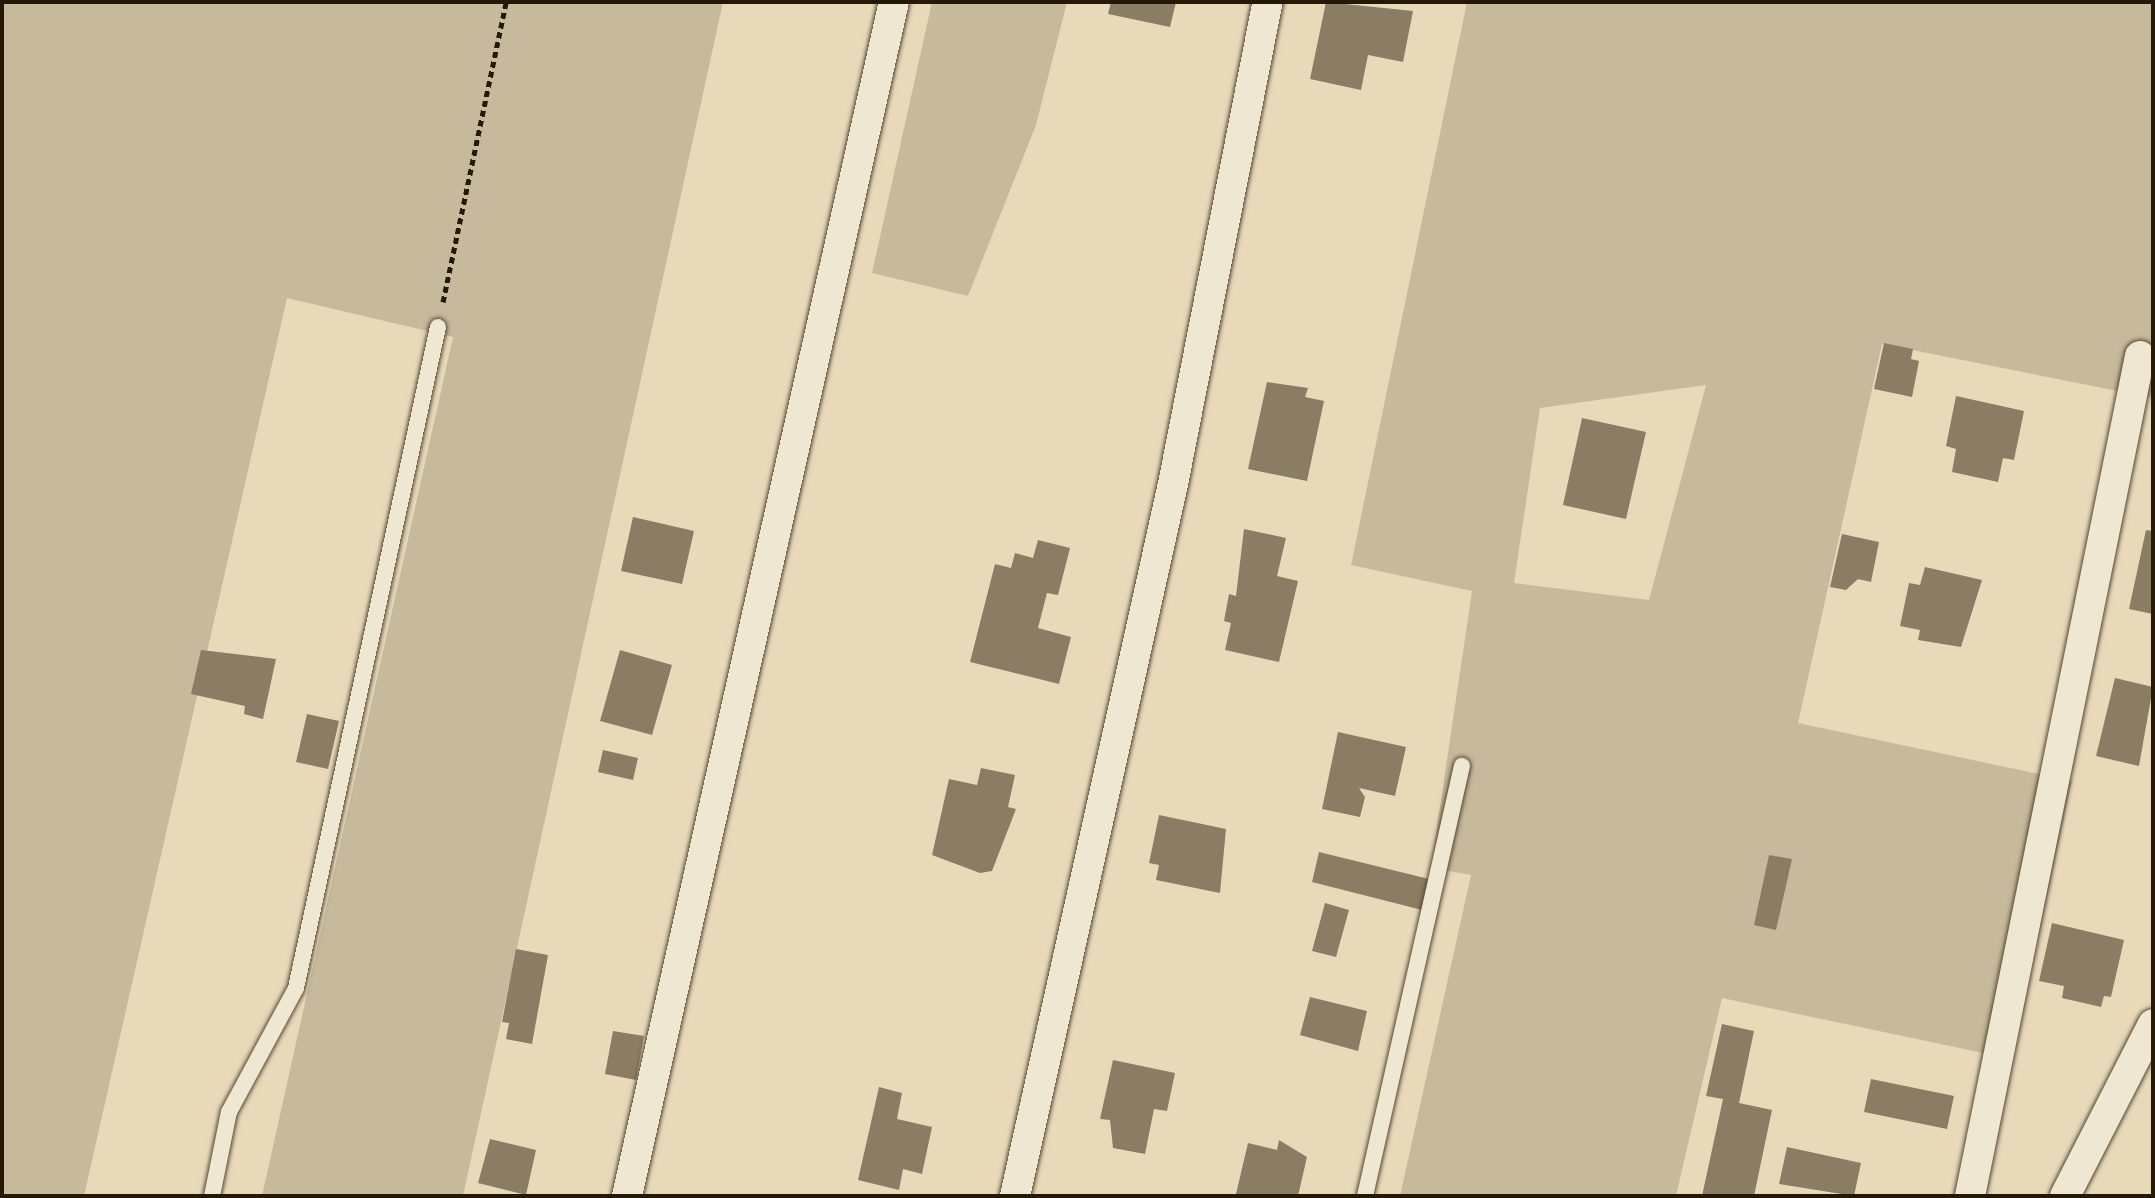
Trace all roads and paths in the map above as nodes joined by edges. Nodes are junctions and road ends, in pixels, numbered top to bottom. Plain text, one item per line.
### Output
1 (506, 2) edge
2 (894, 2) edge
3 (1268, 2) edge
4 (438, 327) joint
5 (2140, 356) dead end
6 (1462, 766) dead end
7 (2153, 1024) edge
8 (212, 1196) edge
9 (627, 1196) edge
10 (1015, 1196) edge
11 (1365, 1196) edge
12 (1970, 1196) edge
13 (2065, 1196) edge

1 - 4 path
2 - 9 street
3 - 10 street
4 - 8 lane
5 - 12 street
6 - 11 lane
7 - 13 street

